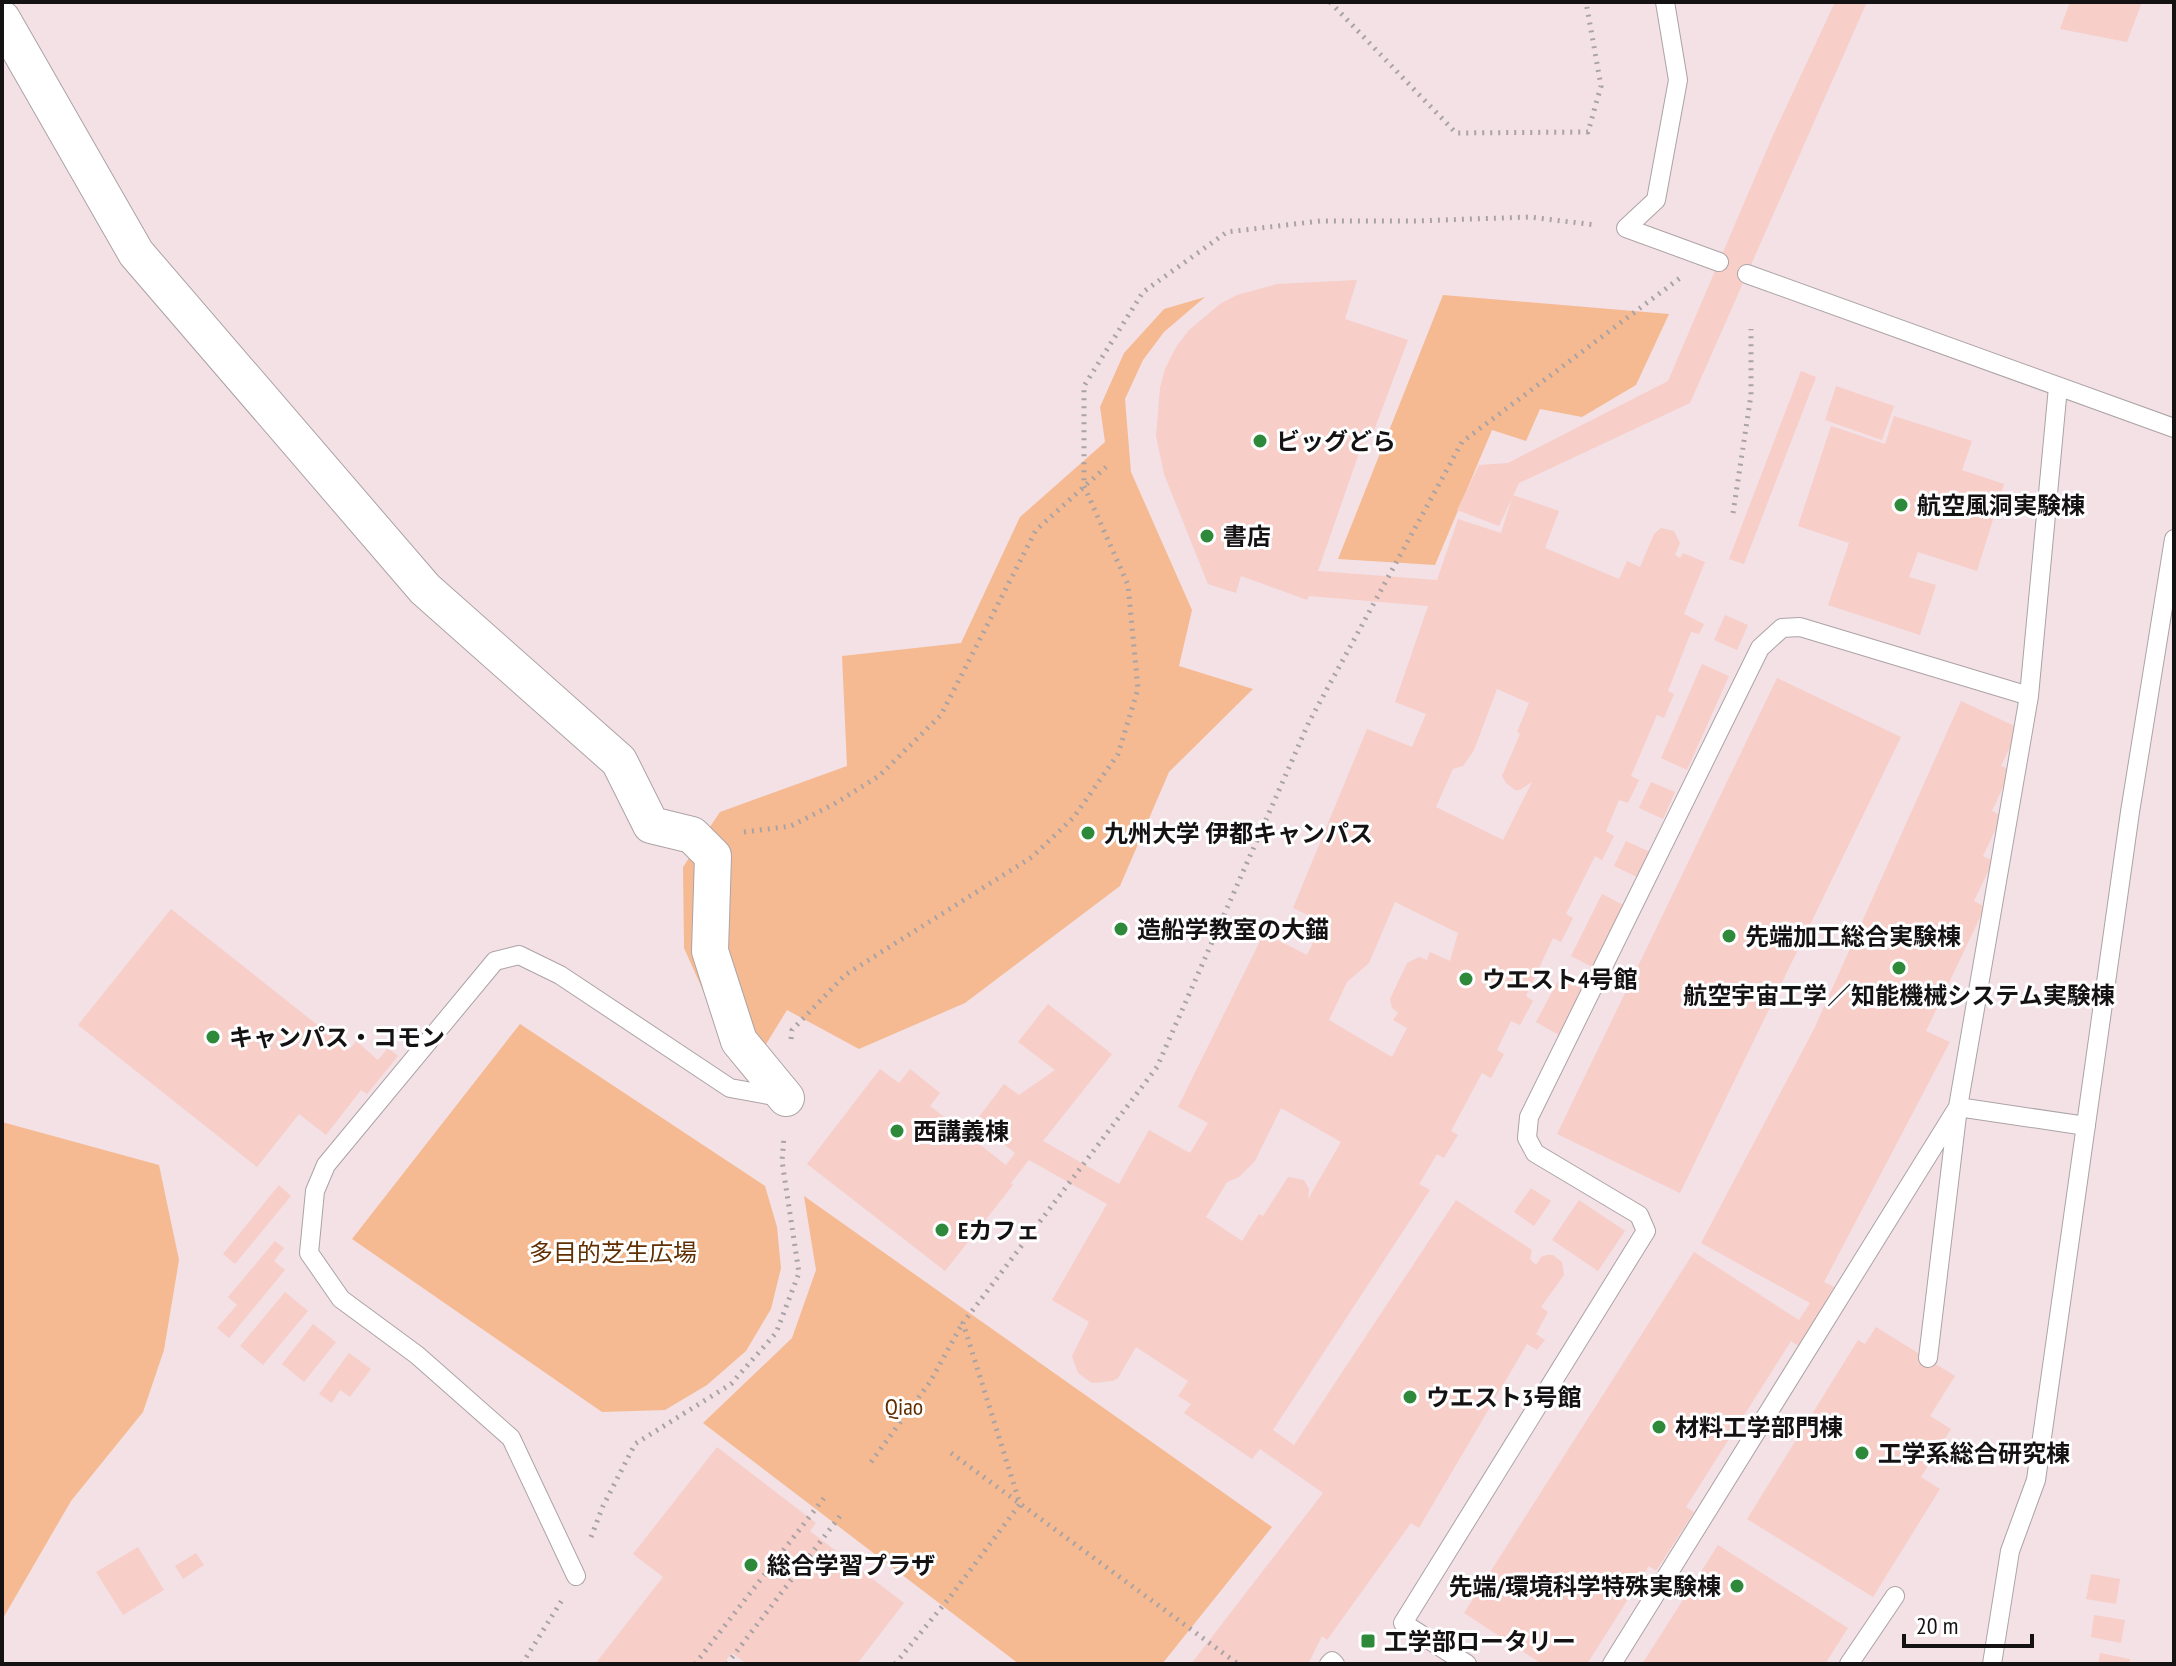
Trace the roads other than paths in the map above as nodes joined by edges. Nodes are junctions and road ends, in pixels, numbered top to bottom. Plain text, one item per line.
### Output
1 (1665, 2) edge
2 (2, 19) edge
3 (1713, 260) road end
4 (1747, 274) dead end
5 (2058, 387) junction
6 (2174, 428) edge
7 (2174, 539) edge
8 (2029, 696) junction
9 (786, 1098) joint
10 (1958, 1107) junction
11 (2086, 1126) junction
12 (1928, 1358) dead end
13 (576, 1576) road end
14 (1895, 1596) dead end
15 (1329, 1664) edge
16 (1335, 1664) edge
17 (1467, 1664) edge
18 (1612, 1664) edge
19 (1849, 1664) edge
20 (1992, 1664) edge

1 - 3 lane
2 - 9 street
4 - 5 lane
5 - 6 lane
5 - 8 lane
7 - 11 lane
8 - 10 lane
8 - 17 lane
9 - 13 lane
10 - 11 lane
10 - 12 lane
10 - 18 lane
11 - 20 lane
14 - 19 lane
15 - 16 lane

